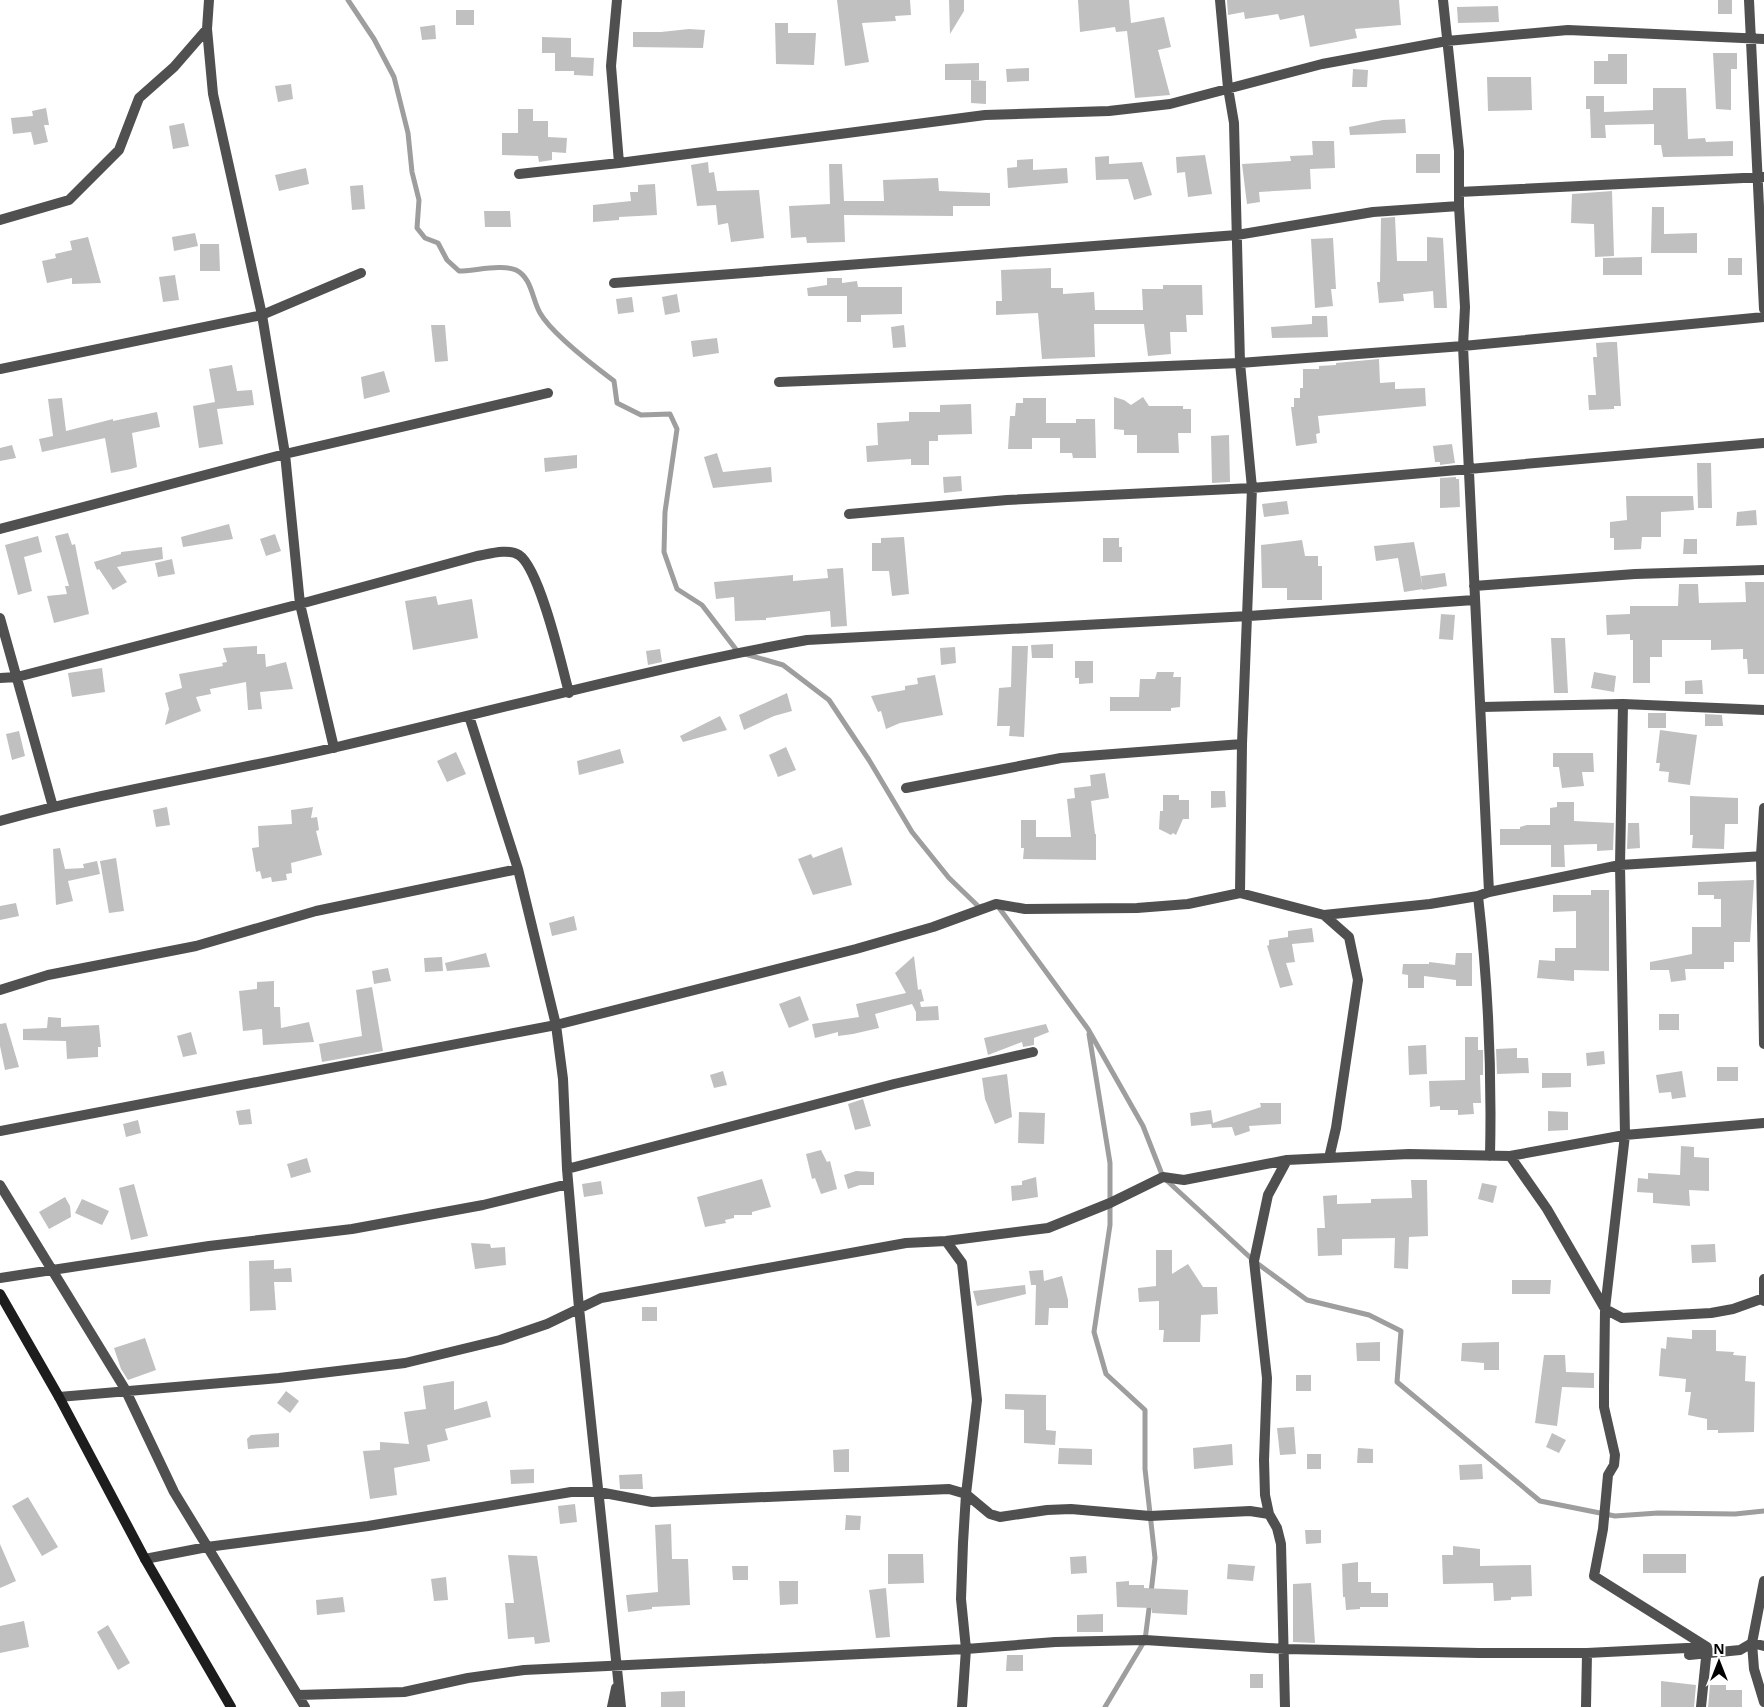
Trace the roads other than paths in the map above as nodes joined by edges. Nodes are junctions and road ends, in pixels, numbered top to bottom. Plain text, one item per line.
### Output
1 (209, 0) edge
2 (617, 0) edge
3 (1220, 0) edge
4 (1443, 0) edge
5 (1749, 0) edge
6 (207, 29) junction
7 (1750, 38) junction
8 (1764, 39) edge
9 (1448, 42) junction
10 (1228, 88) junction
11 (619, 163) junction
12 (519, 174) dead end
13 (1760, 177) edge
14 (1460, 192) junction
15 (1460, 206) junction
16 (0, 220) edge
17 (1237, 235) junction
18 (361, 273) dead end
19 (614, 283) dead end
20 (1764, 309) edge
21 (262, 315) junction
22 (1764, 317) edge
23 (1463, 346) junction
24 (1240, 363) junction
25 (0, 369) edge
26 (778, 382) dead end
27 (548, 393) dead end
28 (1764, 443) edge
29 (285, 454) junction
30 (1471, 468) junction
31 (1252, 488) junction
32 (849, 514) dead end
33 (0, 530) edge
34 (1764, 570) edge
35 (1474, 586) junction
36 (1474, 600) junction
37 (300, 604) junction
38 (1249, 616) junction
39 (0, 618) edge
40 (17, 677) junction
41 (0, 678) edge
42 (569, 693) junction
43 (1623, 704) junction
44 (1482, 707) junction
45 (1764, 710) edge
46 (469, 716) junction
47 (1242, 744) junction
48 (334, 748) junction
49 (906, 788) dead end
50 (53, 806) junction
51 (1764, 808) edge
52 (0, 821) edge
53 (1762, 856) edge
54 (1620, 864) junction
55 (518, 869) junction
56 (1489, 892) junction
57 (1240, 893) junction
58 (1478, 896) junction
59 (1324, 915) junction
60 (0, 990) edge
61 (556, 1025) junction
62 (1764, 1044) edge
63 (1033, 1052) dead end
64 (1764, 1123) edge
65 (0, 1131) edge
66 (1625, 1135) junction
67 (1490, 1156) junction
68 (1510, 1156) junction
69 (1329, 1158) junction
70 (1287, 1160) junction
71 (567, 1169) junction
72 (568, 1184) junction
73 (0, 1185) edge
74 (946, 1241) junction
75 (51, 1270) junction
76 (0, 1278) edge
77 (1764, 1279) edge
78 (0, 1294) edge
79 (1764, 1299) edge
80 (579, 1308) junction
81 (1605, 1309) junction
82 (125, 1389) junction
83 (59, 1397) junction
84 (599, 1492) junction
85 (966, 1494) junction
86 (1269, 1514) junction
87 (207, 1546) junction
88 (145, 1559) junction
89 (1764, 1581) edge
90 (1752, 1643) junction
91 (1764, 1646) edge
92 (1707, 1647) junction
93 (966, 1648) junction
94 (1285, 1648) junction
95 (1587, 1653) junction
96 (618, 1664) junction
97 (619, 1677) junction
98 (298, 1695) junction
99 (1764, 1702) edge
100 (231, 1707) edge
101 (305, 1707) edge
102 (612, 1707) edge
103 (621, 1707) edge
104 (962, 1707) edge
105 (1285, 1707) edge
106 (1586, 1707) edge
107 (1701, 1707) edge

1 - 6 street
2 - 11 street
3 - 10 street
4 - 9 street
5 - 7 street
6 - 16 street
6 - 21 street
7 - 8 street
7 - 9 street
7 - 13 street
9 - 10 street
9 - 14 street
10 - 11 street
10 - 17 street
11 - 12 street
13 - 14 street
13 - 20 street
14 - 15 street
15 - 17 street
15 - 23 street
17 - 19 street
17 - 24 street
18 - 21 street
21 - 25 street
21 - 29 street
22 - 23 street
23 - 24 street
23 - 30 street
24 - 26 street
24 - 31 street
27 - 29 street
28 - 30 street
29 - 33 street
29 - 37 street
30 - 31 street
30 - 35 street
31 - 32 street
31 - 38 street
34 - 35 street
35 - 36 street
36 - 38 street
36 - 44 street
37 - 40 street
37 - 42 street
37 - 48 street
38 - 42 street
38 - 47 street
39 - 40 street
40 - 41 street
40 - 50 street
42 - 46 street
43 - 44 street
43 - 45 street
43 - 54 street
44 - 56 street
46 - 48 street
46 - 55 street
47 - 49 street
47 - 57 street
48 - 50 street
50 - 52 street
51 - 53 street
53 - 54 street
53 - 62 street
54 - 56 street
54 - 66 street
55 - 60 street
55 - 61 street
56 - 58 street
57 - 59 street
57 - 61 street
58 - 59 street
58 - 67 street
59 - 69 street
61 - 65 street
61 - 71 street
63 - 71 street
64 - 66 street
66 - 68 street
66 - 81 street
67 - 68 street
67 - 69 street
68 - 81 street
69 - 70 street
70 - 74 street
70 - 86 street
71 - 72 street
72 - 75 street
72 - 80 street
73 - 75 street
74 - 80 street
74 - 85 street
75 - 76 street
75 - 82 street
77 - 79 street
78 - 83 main road
79 - 81 street
80 - 82 street
80 - 84 street
81 - 92 street
82 - 83 street
82 - 87 street
83 - 88 main road
84 - 85 street
84 - 87 street
84 - 96 street
85 - 86 street
85 - 93 street
86 - 94 street
87 - 88 street
87 - 98 street
88 - 100 main road
89 - 90 street
90 - 91 street
90 - 92 street
90 - 99 street
92 - 95 street
92 - 107 street
93 - 94 street
93 - 96 street
93 - 104 street
94 - 95 street
94 - 105 street
95 - 106 street
96 - 97 street
96 - 98 street
97 - 102 street
97 - 103 street
98 - 101 street

